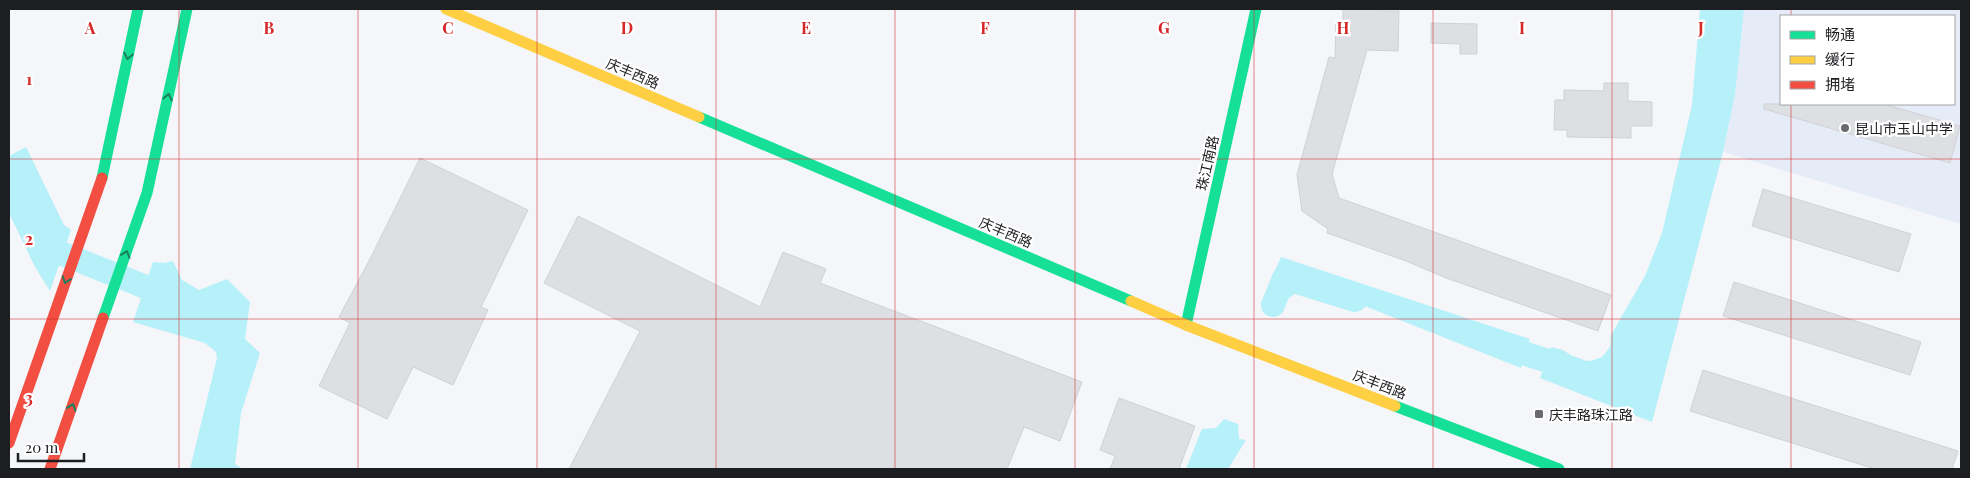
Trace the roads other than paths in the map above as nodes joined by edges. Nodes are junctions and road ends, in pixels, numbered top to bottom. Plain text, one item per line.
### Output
1 (138, 9) edge
2 (187, 9) edge
3 (446, 9) edge
4 (1256, 9) edge
5 (1186, 325) junction
6 (9, 443) edge
7 (50, 469) edge
8 (1559, 469) edge

1 -> 6 street
7 -> 2 street
3 - 5 street, 庆丰西路
4 - 5 street, 珠江南路
5 - 8 street, 庆丰西路

